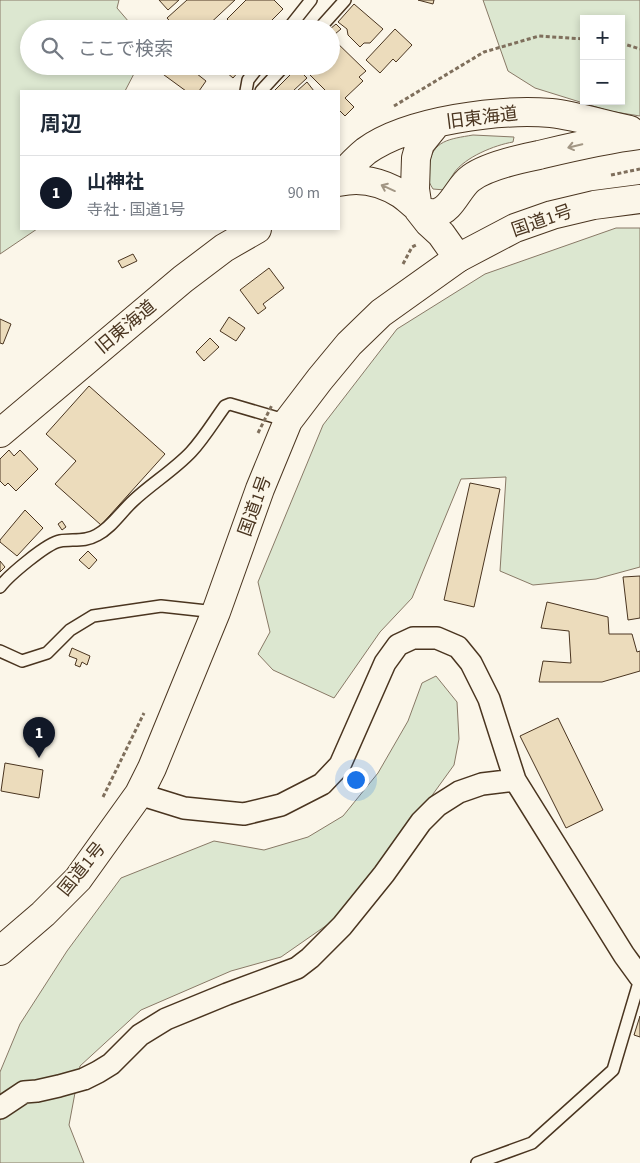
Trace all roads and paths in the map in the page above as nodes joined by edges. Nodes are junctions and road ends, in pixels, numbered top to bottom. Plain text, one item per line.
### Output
1 (311, 0) edge
2 (345, 0) edge
3 (295, 20) edge
4 (327, 20) edge
5 (580, 39) edge
6 (625, 44) edge
7 (640, 49) edge
8 (252, 75) edge
9 (276, 75) edge
10 (246, 90) edge
11 (263, 90) edge
12 (393, 107) dead end
13 (513, 112) junction
14 (437, 123) junction
15 (640, 134) edge
16 (530, 157) junction
17 (340, 179) edge
18 (340, 180) edge
19 (640, 199) edge
20 (418, 209) junction
21 (443, 221) junction
22 (255, 230) edge
23 (458, 258) junction
24 (280, 413) junction
25 (0, 433) edge
26 (254, 440) dead end
27 (0, 587) edge
28 (216, 612) junction
29 (0, 651) edge
30 (148, 705) dead end
31 (515, 780) junction
32 (139, 794) junction
33 (102, 798) dead end
34 (0, 950) edge
35 (640, 978) edge
36 (0, 1108) edge
37 (477, 1163) edge

1 - 3 lane
2 - 4 lane
5 - 12 path
6 - 7 path
8 - 10 lane
9 - 11 lane
13 - 14 main road, 旧東海道
13 - 15 main road, 旧東海道
13 - 16 main road
14 - 17 main road, 旧東海道
14 - 20 main road
15 -> 16 main road
16 - 21 main road
20 -> 18 main road
19 - 23 main road, 国道1号
20 - 21 main road
21 - 23 main road
22 - 25 main road, 旧東海道
23 - 24 main road, 国道1号
24 - 26 path, bridge
24 - 27 lane
24 - 28 main road, 国道1号
28 - 29 lane
28 - 32 main road, 国道1号
30 - 33 path
31 - 32 street
31 - 35 street
31 - 36 street
32 - 34 main road, 国道1号
35 - 37 lane

